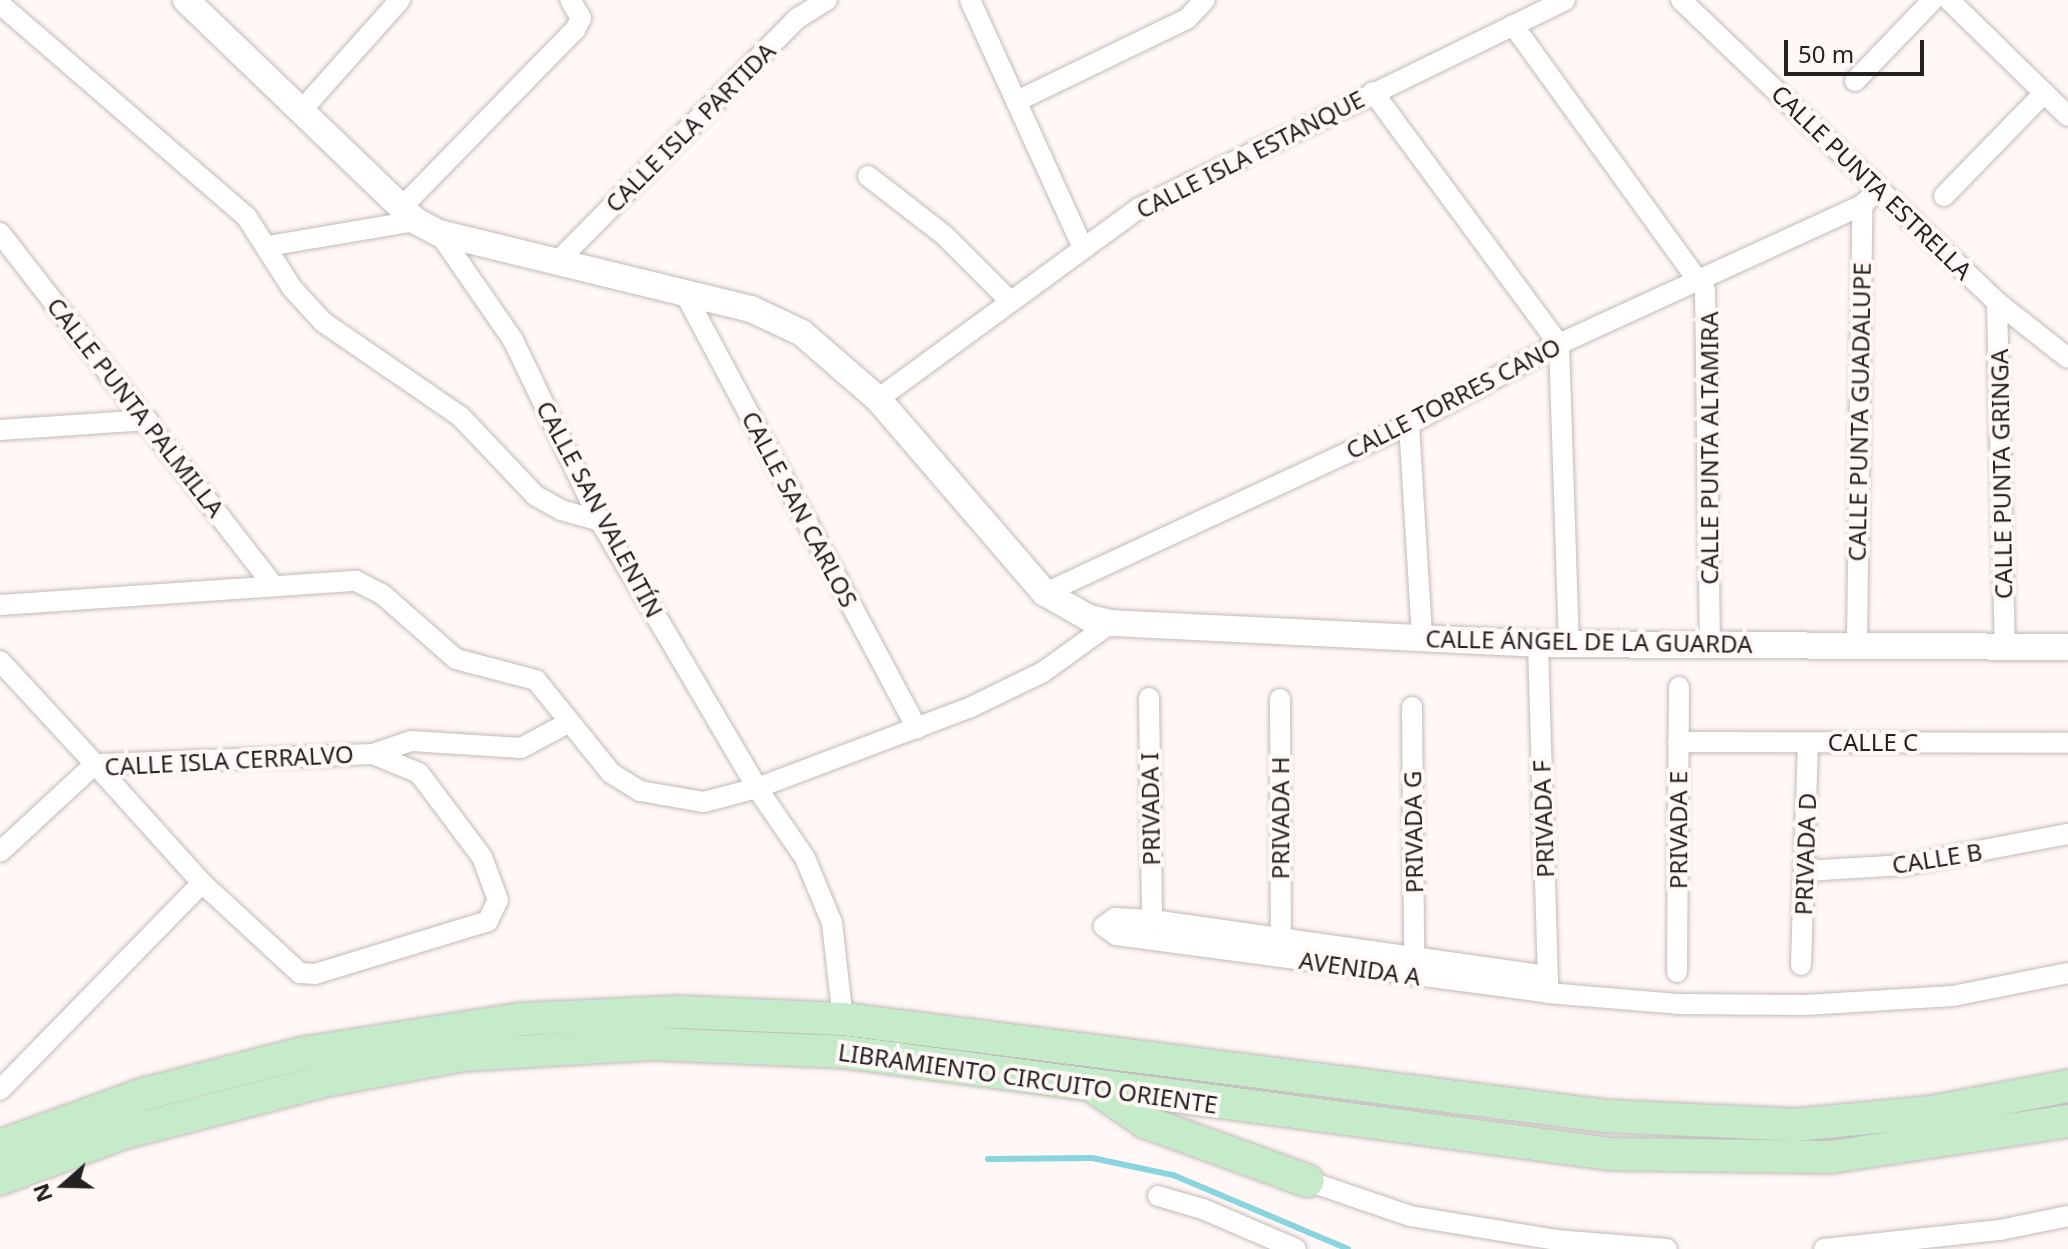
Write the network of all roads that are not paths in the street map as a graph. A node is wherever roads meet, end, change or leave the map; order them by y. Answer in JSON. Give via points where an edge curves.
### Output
{"nodes":[{"id":1,"x":400,"y":0,"type":"edge"},
{"id":2,"x":570,"y":0,"type":"edge"},
{"id":3,"x":827,"y":0,"type":"edge"},
{"id":4,"x":970,"y":0,"type":"edge"},
{"id":5,"x":1205,"y":0,"type":"edge"},
{"id":6,"x":1565,"y":0,"type":"edge"},
{"id":7,"x":1681,"y":0,"type":"edge"},
{"id":8,"x":1933,"y":0,"type":"edge"},
{"id":9,"x":1949,"y":0,"type":"edge"},
{"id":10,"x":194,"y":3,"type":"edge"},
{"id":11,"x":0,"y":4,"type":"edge"},
{"id":12,"x":1513,"y":25,"type":"junction"},
{"id":13,"x":1855,"y":81,"type":"dead end"},
{"id":14,"x":1373,"y":92,"type":"junction"},
{"id":15,"x":2044,"y":93,"type":"junction"},
{"id":16,"x":1017,"y":101,"type":"junction"},
{"id":17,"x":301,"y":111,"type":"junction"},
{"id":18,"x":2068,"y":116,"type":"edge"},
{"id":19,"x":868,"y":176,"type":"dead end"},
{"id":20,"x":1881,"y":190,"type":"junction"},
{"id":21,"x":1944,"y":196,"type":"dead end"},
{"id":22,"x":1862,"y":205,"type":"junction"},
{"id":23,"x":419,"y":221,"type":"junction"},
{"id":24,"x":0,"y":233,"type":"edge"},
{"id":25,"x":268,"y":246,"type":"junction"},
{"id":26,"x":1082,"y":246,"type":"junction"},
{"id":27,"x":21,"y":259,"type":"junction"},
{"id":28,"x":0,"y":260,"type":"edge"},
{"id":29,"x":558,"y":261,"type":"junction"},
{"id":30,"x":1698,"y":278,"type":"junction"},
{"id":31,"x":683,"y":290,"type":"junction"},
{"id":32,"x":1010,"y":301,"type":"junction"},
{"id":33,"x":1997,"y":302,"type":"junction"},
{"id":34,"x":1559,"y":344,"type":"junction"},
{"id":35,"x":2068,"y":358,"type":"edge"},
{"id":36,"x":878,"y":399,"type":"junction"},
{"id":37,"x":148,"y":420,"type":"junction"},
{"id":38,"x":1409,"y":424,"type":"junction"},
{"id":39,"x":0,"y":430,"type":"edge"},
{"id":40,"x":600,"y":521,"type":"junction"},
{"id":41,"x":271,"y":583,"type":"junction"},
{"id":42,"x":1045,"y":593,"type":"junction"},
{"id":43,"x":0,"y":605,"type":"edge"},
{"id":44,"x":1111,"y":623,"type":"junction"},
{"id":45,"x":1422,"y":639,"type":"junction"},
{"id":46,"x":1857,"y":643,"type":"junction"},
{"id":47,"x":1538,"y":644,"type":"junction"},
{"id":48,"x":1569,"y":644,"type":"junction"},
{"id":49,"x":1710,"y":645,"type":"junction"},
{"id":50,"x":2005,"y":646,"type":"junction"},
{"id":51,"x":2068,"y":647,"type":"edge"},
{"id":52,"x":0,"y":661,"type":"edge"},
{"id":53,"x":1679,"y":687,"type":"dead end"},
{"id":54,"x":1149,"y":698,"type":"dead end"},
{"id":55,"x":1280,"y":699,"type":"dead end"},
{"id":56,"x":1412,"y":707,"type":"dead end"},
{"id":57,"x":570,"y":722,"type":"junction"},
{"id":58,"x":917,"y":729,"type":"junction"},
{"id":59,"x":1678,"y":742,"type":"junction"},
{"id":60,"x":1808,"y":742,"type":"junction"},
{"id":61,"x":2068,"y":743,"type":"edge"},
{"id":62,"x":373,"y":754,"type":"junction"},
{"id":63,"x":95,"y":764,"type":"junction"},
{"id":64,"x":757,"y":788,"type":"junction"},
{"id":65,"x":2068,"y":834,"type":"edge"},
{"id":66,"x":0,"y":852,"type":"edge"},
{"id":67,"x":1805,"y":871,"type":"junction"},
{"id":68,"x":202,"y":883,"type":"junction"},
{"id":69,"x":1152,"y":920,"type":"junction"},
{"id":70,"x":1281,"y":937,"type":"junction"},
{"id":71,"x":1414,"y":956,"type":"junction"},
{"id":72,"x":1801,"y":965,"type":"dead end"},
{"id":73,"x":1677,"y":972,"type":"dead end"},
{"id":74,"x":2068,"y":973,"type":"edge"},
{"id":75,"x":1548,"y":985,"type":"junction"},
{"id":76,"x":843,"y":1019,"type":"junction"},
{"id":77,"x":2,"y":1081,"type":"edge"},
{"id":78,"x":2068,"y":1086,"type":"edge"},
{"id":79,"x":1095,"y":1087,"type":"junction"},
{"id":80,"x":2068,"y":1121,"type":"edge"},
{"id":81,"x":0,"y":1146,"type":"edge"},
{"id":82,"x":0,"y":1179,"type":"edge"},
{"id":83,"x":1308,"y":1181,"type":"joint"},
{"id":84,"x":1158,"y":1196,"type":"dead end"},
{"id":85,"x":2068,"y":1216,"type":"edge"},
{"id":86,"x":1296,"y":1249,"type":"edge"},
{"id":87,"x":1667,"y":1249,"type":"edge"},
{"id":88,"x":1824,"y":1249,"type":"edge"}],
"edges":[{"from":1,"to":17,"type":"street"},
{"from":2,"to":23,"type":"street","via":[[581,18],[575,30]]},
{"from":3,"to":29,"type":"street","name":"CALLE ISLA PARTIDA","via":[[798,18]]},
{"from":4,"to":16,"type":"street"},
{"from":5,"to":16,"type":"street","via":[[1187,19]]},
{"from":6,"to":12,"type":"street","name":"CALLE ISLA ESTANQUE"},
{"from":7,"to":20,"type":"street","name":"CALLE PUNTA ESTRELLA"},
{"from":8,"to":13,"type":"street"},
{"from":9,"to":15,"type":"street"},
{"from":10,"to":17,"type":"street"},
{"from":11,"to":25,"type":"street","via":[[246,216]]},
{"from":12,"to":14,"type":"street","name":"CALLE ISLA ESTANQUE"},
{"from":12,"to":30,"type":"street","name":"CALLE PUNTA ALTAMIRA"},
{"from":14,"to":26,"type":"street","name":"CALLE ISLA ESTANQUE","via":[[1171,190]]},
{"from":14,"to":34,"type":"street"},
{"from":15,"to":18,"type":"street"},
{"from":15,"to":21,"type":"street"},
{"from":16,"to":26,"type":"street"},
{"from":17,"to":23,"type":"street"},
{"from":19,"to":32,"type":"street","via":[[925,219]]},
{"from":20,"to":22,"type":"street"},
{"from":20,"to":33,"type":"street","name":"CALLE PUNTA ESTRELLA"},
{"from":22,"to":30,"type":"street","name":"CALLE TORRES CANO"},
{"from":22,"to":46,"type":"street","name":"CALLE PUNTA GUADALUPE"},
{"from":23,"to":25,"type":"street"},
{"from":23,"to":29,"type":"street","name":"CALLE ÁNGEL DE LA GUARDA"},
{"from":23,"to":40,"type":"street","name":"CALLE SAN VALENTÍN","via":[[513,340]]},
{"from":24,"to":27,"type":"street","name":"CALLE PUNTA PALMILLA"},
{"from":25,"to":40,"type":"street","via":[[292,288],[323,322],[460,416],[536,496]]},
{"from":26,"to":32,"type":"street","name":"CALLE ISLA ESTANQUE"},
{"from":27,"to":28,"type":"street"},
{"from":27,"to":37,"type":"street","name":"CALLE PUNTA PALMILLA"},
{"from":29,"to":31,"type":"street","name":"CALLE ÁNGEL DE LA GUARDA"},
{"from":30,"to":34,"type":"street","name":"CALLE TORRES CANO"},
{"from":30,"to":49,"type":"street","name":"CALLE PUNTA ALTAMIRA","via":[[1708,301]]},
{"from":31,"to":36,"type":"street","name":"CALLE ÁNGEL DE LA GUARDA","via":[[751,309],[802,333]]},
{"from":31,"to":58,"type":"street","name":"CALLE SAN CARLOS"},
{"from":32,"to":36,"type":"street","name":"CALLE ISLA ESTANQUE"},
{"from":33,"to":35,"type":"street","name":"CALLE PUNTA ESTRELLA"},
{"from":33,"to":50,"type":"street","name":"CALLE PUNTA GRINGA"},
{"from":34,"to":38,"type":"street","name":"CALLE TORRES CANO"},
{"from":34,"to":48,"type":"street"},
{"from":36,"to":42,"type":"street","name":"CALLE ÁNGEL DE LA GUARDA"},
{"from":37,"to":39,"type":"street"},
{"from":37,"to":41,"type":"street","name":"CALLE PUNTA PALMILLA"},
{"from":38,"to":42,"type":"street","name":"CALLE TORRES CANO"},
{"from":38,"to":45,"type":"street"},
{"from":40,"to":64,"type":"street","name":"CALLE SAN VALENTÍN"},
{"from":41,"to":43,"type":"street"},
{"from":41,"to":57,"type":"street","via":[[356,581],[382,594],[456,659],[536,680]]},
{"from":42,"to":44,"type":"street","name":"CALLE ÁNGEL DE LA GUARDA","via":[[1069,609]]},
{"from":44,"to":45,"type":"street","name":"CALLE ÁNGEL DE LA GUARDA"},
{"from":44,"to":58,"type":"street","via":[[1043,672]]},
{"from":45,"to":47,"type":"street","name":"CALLE ÁNGEL DE LA GUARDA"},
{"from":46,"to":49,"type":"street","name":"CALLE ÁNGEL DE LA GUARDA"},
{"from":46,"to":50,"type":"street","name":"CALLE ÁNGEL DE LA GUARDA"},
{"from":47,"to":48,"type":"street","name":"CALLE ÁNGEL DE LA GUARDA"},
{"from":47,"to":75,"type":"street","name":"PRIVADA F"},
{"from":48,"to":49,"type":"street","name":"CALLE ÁNGEL DE LA GUARDA"},
{"from":50,"to":51,"type":"street","name":"CALLE ÁNGEL DE LA GUARDA"},
{"from":52,"to":63,"type":"street"},
{"from":53,"to":59,"type":"street","name":"PRIVADA E"},
{"from":54,"to":69,"type":"street","name":"PRIVADA I"},
{"from":55,"to":70,"type":"street","name":"PRIVADA H"},
{"from":56,"to":71,"type":"street","name":"PRIVADA G"},
{"from":57,"to":62,"type":"street","via":[[521,748],[411,741]]},
{"from":57,"to":64,"type":"street","via":[[611,773],[640,791],[704,802]]},
{"from":58,"to":64,"type":"street"},
{"from":59,"to":60,"type":"street","name":"CALLE C"},
{"from":59,"to":73,"type":"street","name":"PRIVADA E"},
{"from":60,"to":61,"type":"street","name":"CALLE C"},
{"from":60,"to":67,"type":"street","name":"PRIVADA D"},
{"from":62,"to":63,"type":"street","name":"CALLE ISLA CERRALVO"},
{"from":62,"to":68,"type":"street","name":"CALLE ISLA CERRALVO","via":[[419,773],[482,857],[498,900],[488,921],[315,974],[300,973]]},
{"from":63,"to":66,"type":"street","name":"CALLE ISLA CERRALVO"},
{"from":63,"to":68,"type":"street"},
{"from":64,"to":76,"type":"street","name":"CALLE SAN VALENTÍN","via":[[784,823],[821,894],[840,960]]},
{"from":65,"to":67,"type":"street","name":"CALLE B","via":[[1905,865]]},
{"from":67,"to":72,"type":"street","name":"PRIVADA D"},
{"from":68,"to":77,"type":"street"},
{"from":69,"to":70,"type":"street","name":"AVENIDA A"},
{"from":69,"to":75,"type":"street","name":"AVENIDA A","via":[[1115,918],[1104,926],[1116,935]]},
{"from":70,"to":71,"type":"street","name":"AVENIDA A"},
{"from":71,"to":75,"type":"street","name":"AVENIDA A"},
{"from":74,"to":75,"type":"street","name":"AVENIDA A","via":[[1953,996],[1805,1005],[1678,1004]]},
{"from":76,"to":78,"type":"main road","name":"LIBRAMIENTO CIRCUITO ORIENTE","via":[[1606,1116],[1794,1125],[1932,1112]]},
{"from":76,"to":81,"type":"main road","name":"LIBRAMIENTO CIRCUITO ORIENTE","via":[[678,1012],[462,1026],[304,1053],[144,1094]]},
{"from":79,"to":80,"type":"main road","name":"LIBRAMIENTO CIRCUITO ORIENTE","via":[[1503,1143],[1752,1160],[1887,1151]]},
{"from":79,"to":82,"type":"main road","name":"LIBRAMIENTO CIRCUITO ORIENTE","via":[[845,1052],[656,1044],[463,1055],[213,1106]]},
{"from":79,"to":83,"type":"main road","via":[[1145,1122]]},
{"from":83,"to":87,"type":"street","via":[[1410,1216],[1556,1240]]},
{"from":84,"to":86,"type":"street"},
{"from":85,"to":88,"type":"street","via":[[1971,1234]]}]}
